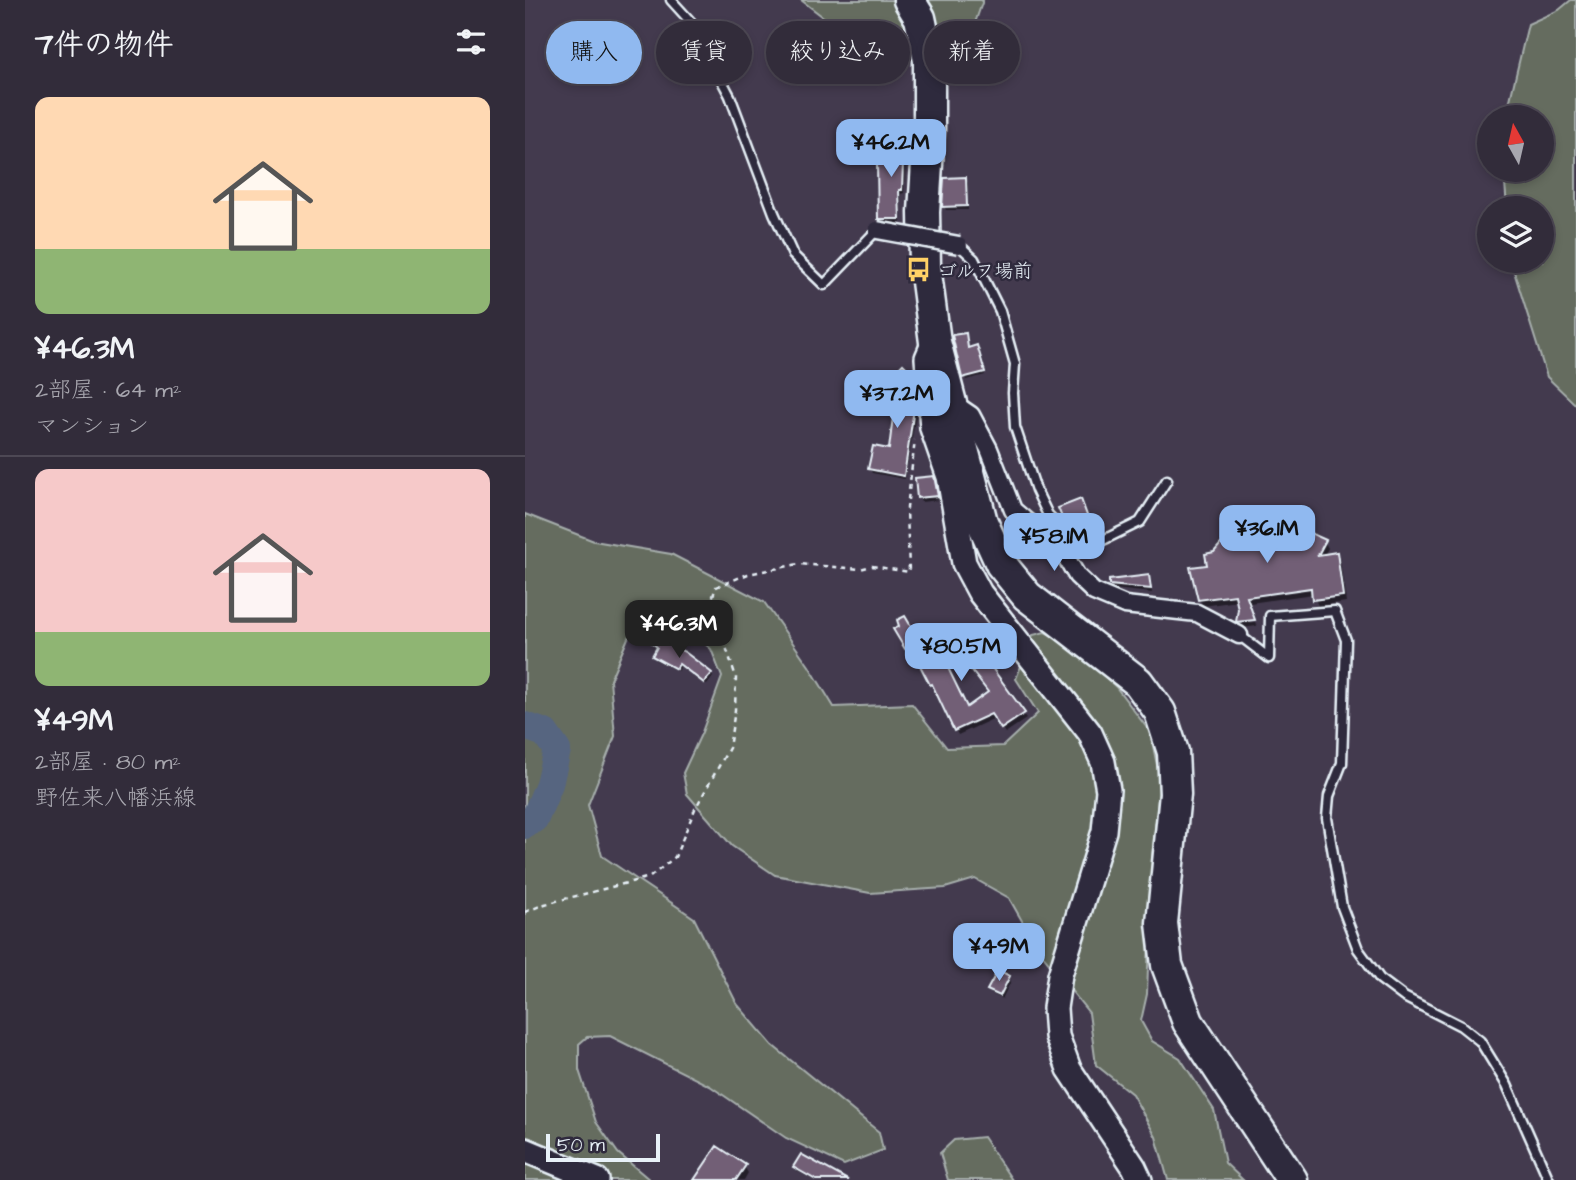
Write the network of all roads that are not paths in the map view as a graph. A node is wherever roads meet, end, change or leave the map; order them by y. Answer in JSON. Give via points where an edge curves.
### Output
{"nodes":[{"id":1,"x":671,"y":0,"type":"edge"},
{"id":2,"x":909,"y":0,"type":"edge"},
{"id":3,"x":877,"y":230,"type":"joint"},
{"id":4,"x":959,"y":246,"type":"joint"},
{"id":5,"x":935,"y":342,"type":"junction"},
{"id":6,"x":950,"y":401,"type":"junction"},
{"id":7,"x":1167,"y":480,"type":"dead end"},
{"id":8,"x":1239,"y":635,"type":"joint"},
{"id":9,"x":525,"y":1150,"type":"edge"},
{"id":10,"x":597,"y":1180,"type":"edge"},
{"id":11,"x":1140,"y":1180,"type":"edge"},
{"id":12,"x":1292,"y":1180,"type":"edge"},
{"id":13,"x":1549,"y":1180,"type":"edge"}],
"edges":[{"from":1,"to":3,"type":"lane","via":[[691,22],[730,96],[793,255],[824,285]]},
{"from":2,"to":5,"type":"highway","via":[[920,18],[929,60],[924,253]]},
{"from":3,"to":4,"type":"street","bridge":true},
{"from":4,"to":7,"type":"lane","via":[[974,259],[1000,311],[1015,364],[1015,428],[1048,515],[1069,535],[1091,546],[1140,522]]},
{"from":5,"to":6,"type":"highway"},
{"from":5,"to":11,"type":"main road","via":[[927,358],[932,428],[949,477],[964,563],[981,593],[1090,733],[1103,762],[1108,790],[1104,831],[1060,975],[1057,1036],[1069,1069]]},
{"from":6,"to":8,"type":"street","via":[[971,415],[1013,510],[1063,552],[1094,593],[1125,605],[1197,613]]},
{"from":6,"to":12,"type":"highway","via":[[982,522],[1001,564],[1027,596],[1138,682],[1160,712],[1173,752],[1175,794],[1162,923],[1167,965],[1188,1022]]},
{"from":8,"to":13,"type":"lane","via":[[1269,657],[1270,616],[1335,611],[1346,640],[1342,763],[1329,796],[1327,818],[1342,907],[1358,949],[1380,979],[1480,1041],[1507,1085]]},
{"from":9,"to":10,"type":"main road"}]}
